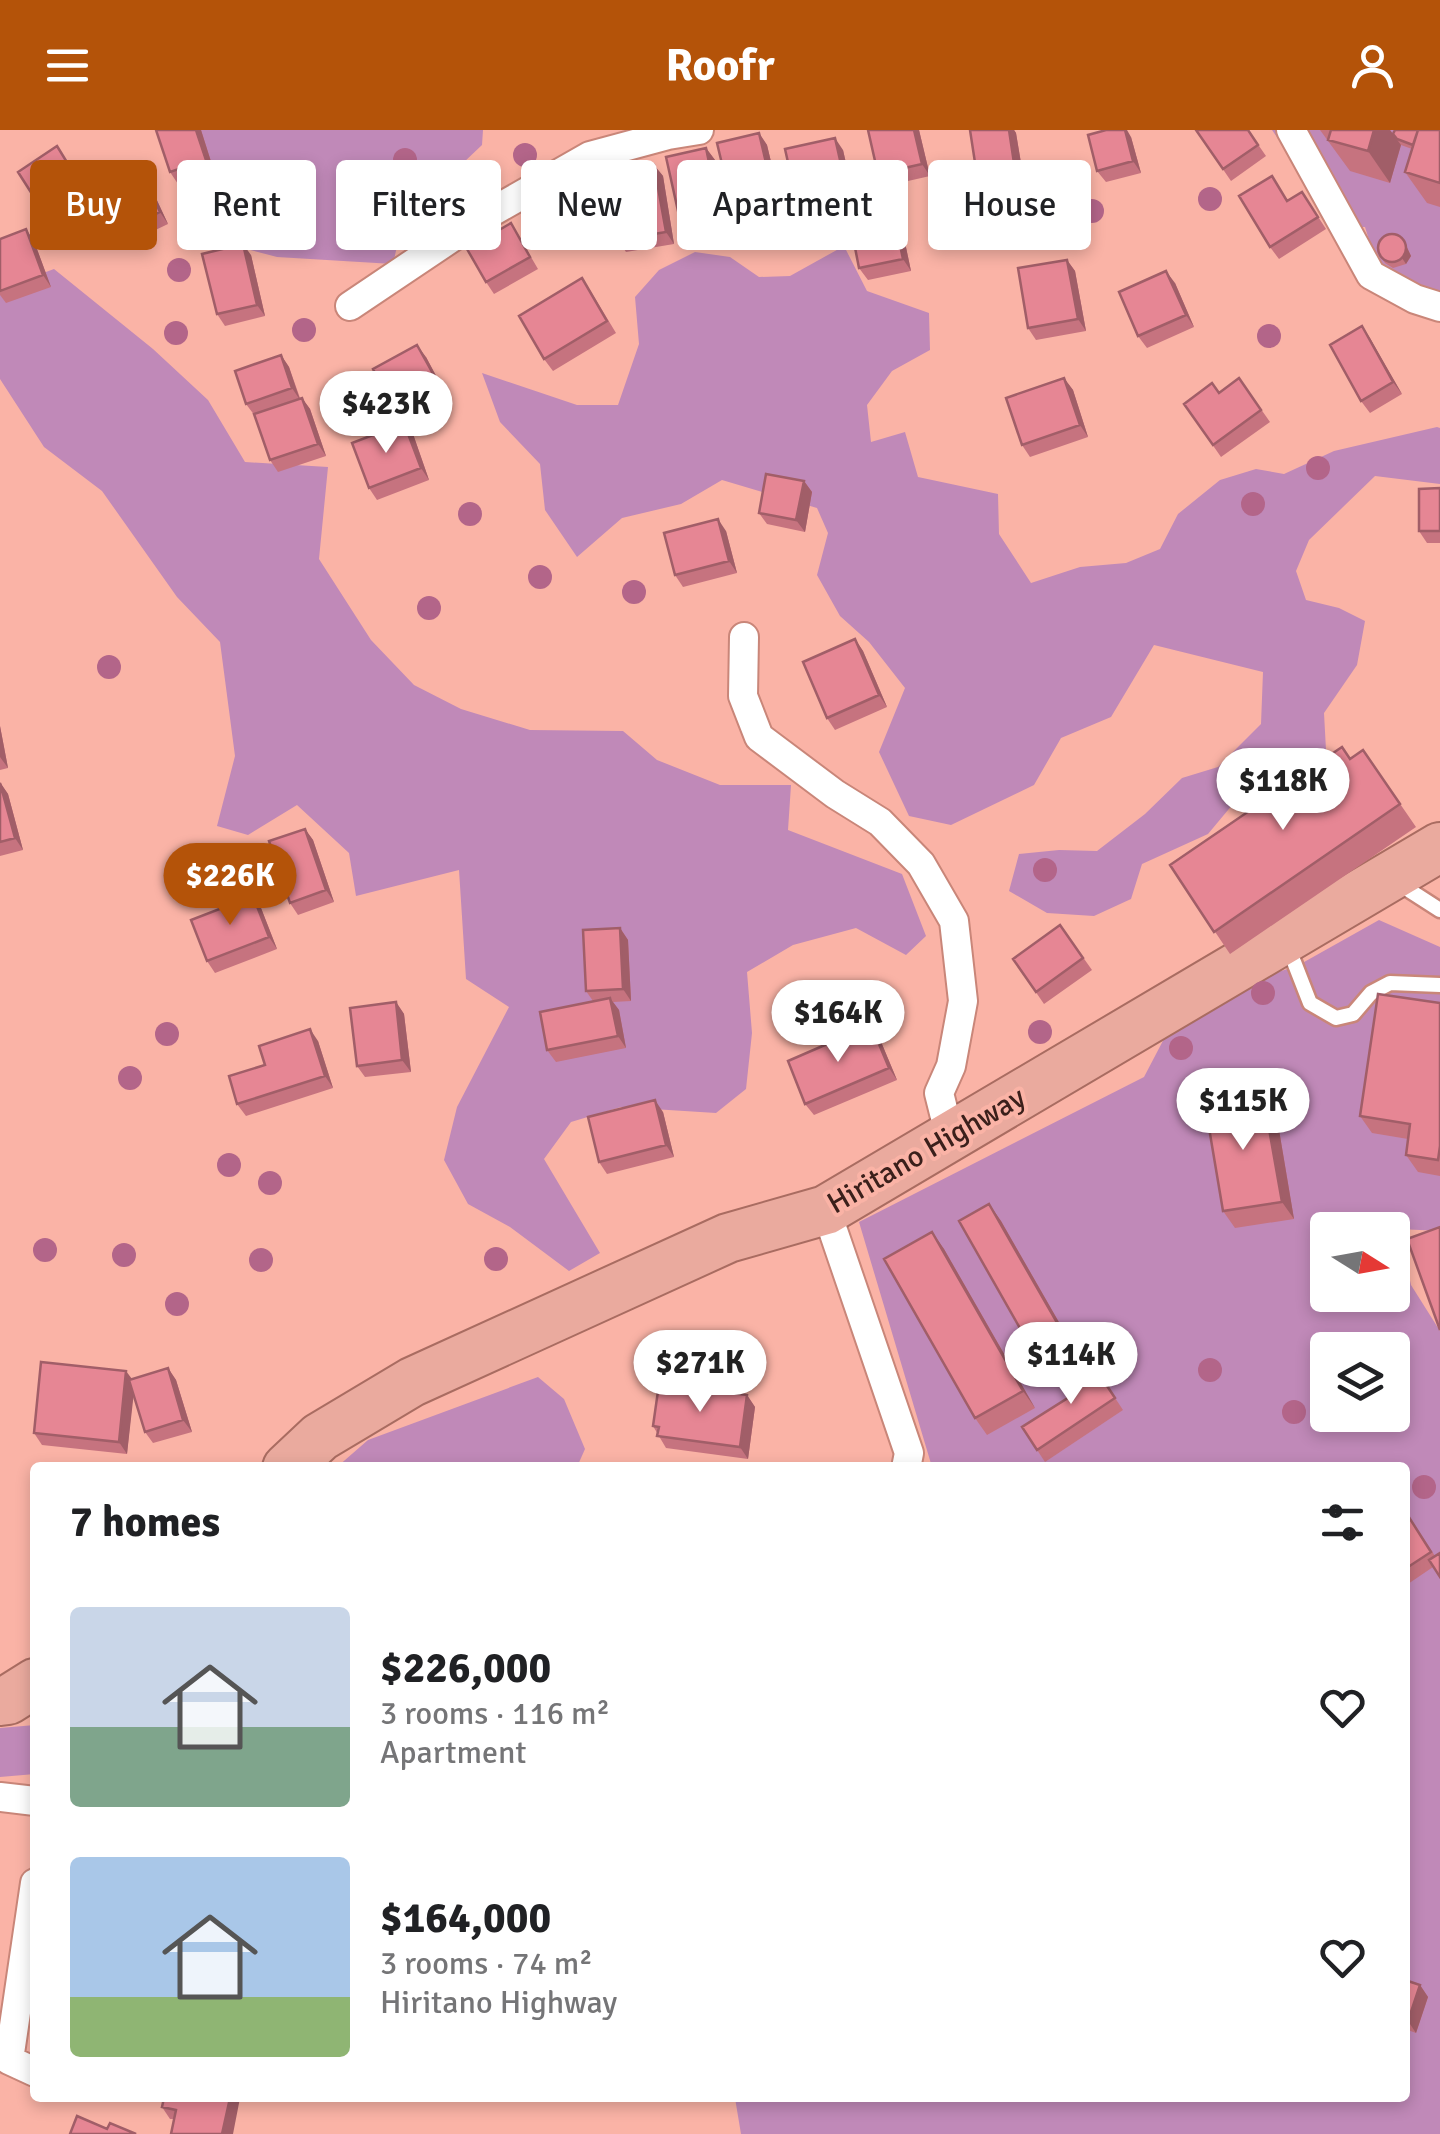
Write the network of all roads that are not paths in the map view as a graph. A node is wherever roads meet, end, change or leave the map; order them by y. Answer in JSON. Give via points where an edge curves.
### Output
{"nodes":[{"id":1,"x":700,"y":130,"type":"edge"},
{"id":2,"x":1291,"y":130,"type":"edge"},
{"id":3,"x":350,"y":306,"type":"dead end"},
{"id":4,"x":1440,"y":307,"type":"edge"},
{"id":5,"x":744,"y":638,"type":"dead end"},
{"id":6,"x":1440,"y":847,"type":"edge"},
{"id":7,"x":1389,"y":877,"type":"junction"},
{"id":8,"x":1440,"y":910,"type":"edge"},
{"id":9,"x":1285,"y":939,"type":"junction"},
{"id":10,"x":1440,"y":986,"type":"edge"},
{"id":11,"x":950,"y":1137,"type":"junction"},
{"id":12,"x":826,"y":1210,"type":"junction"},
{"id":13,"x":293,"y":1462,"type":"edge"},
{"id":14,"x":907,"y":1462,"type":"edge"},
{"id":15,"x":30,"y":1686,"type":"edge"},
{"id":16,"x":0,"y":1701,"type":"edge"},
{"id":17,"x":0,"y":1797,"type":"edge"},
{"id":18,"x":30,"y":1801,"type":"edge"},
{"id":19,"x":30,"y":1916,"type":"edge"},
{"id":20,"x":30,"y":2070,"type":"edge"}],
"edges":[{"from":1,"to":3,"type":"street","via":[[590,156]]},
{"from":2,"to":4,"type":"street","via":[[1371,275]]},
{"from":5,"to":11,"type":"street","via":[[742,696],[759,737],[880,822],[921,864],[954,922],[963,1001],[939,1093]]},
{"from":6,"to":7,"type":"highway","name":"Hiritano Highway"},
{"from":7,"to":8,"type":"lane"},
{"from":7,"to":9,"type":"highway","name":"Hiritano Highway"},
{"from":9,"to":10,"type":"lane","via":[[1310,1003],[1336,1018],[1352,1014],[1390,983]]},
{"from":9,"to":11,"type":"highway","name":"Hiritano Highway"},
{"from":11,"to":12,"type":"highway","name":"Hiritano Highway"},
{"from":12,"to":13,"type":"highway","name":"Hiritano Highway","via":[[728,1238],[412,1382],[320,1437]]},
{"from":12,"to":14,"type":"street"},
{"from":15,"to":16,"type":"highway"},
{"from":17,"to":18,"type":"street"},
{"from":19,"to":20,"type":"street","via":[[9,2060]]}]}
